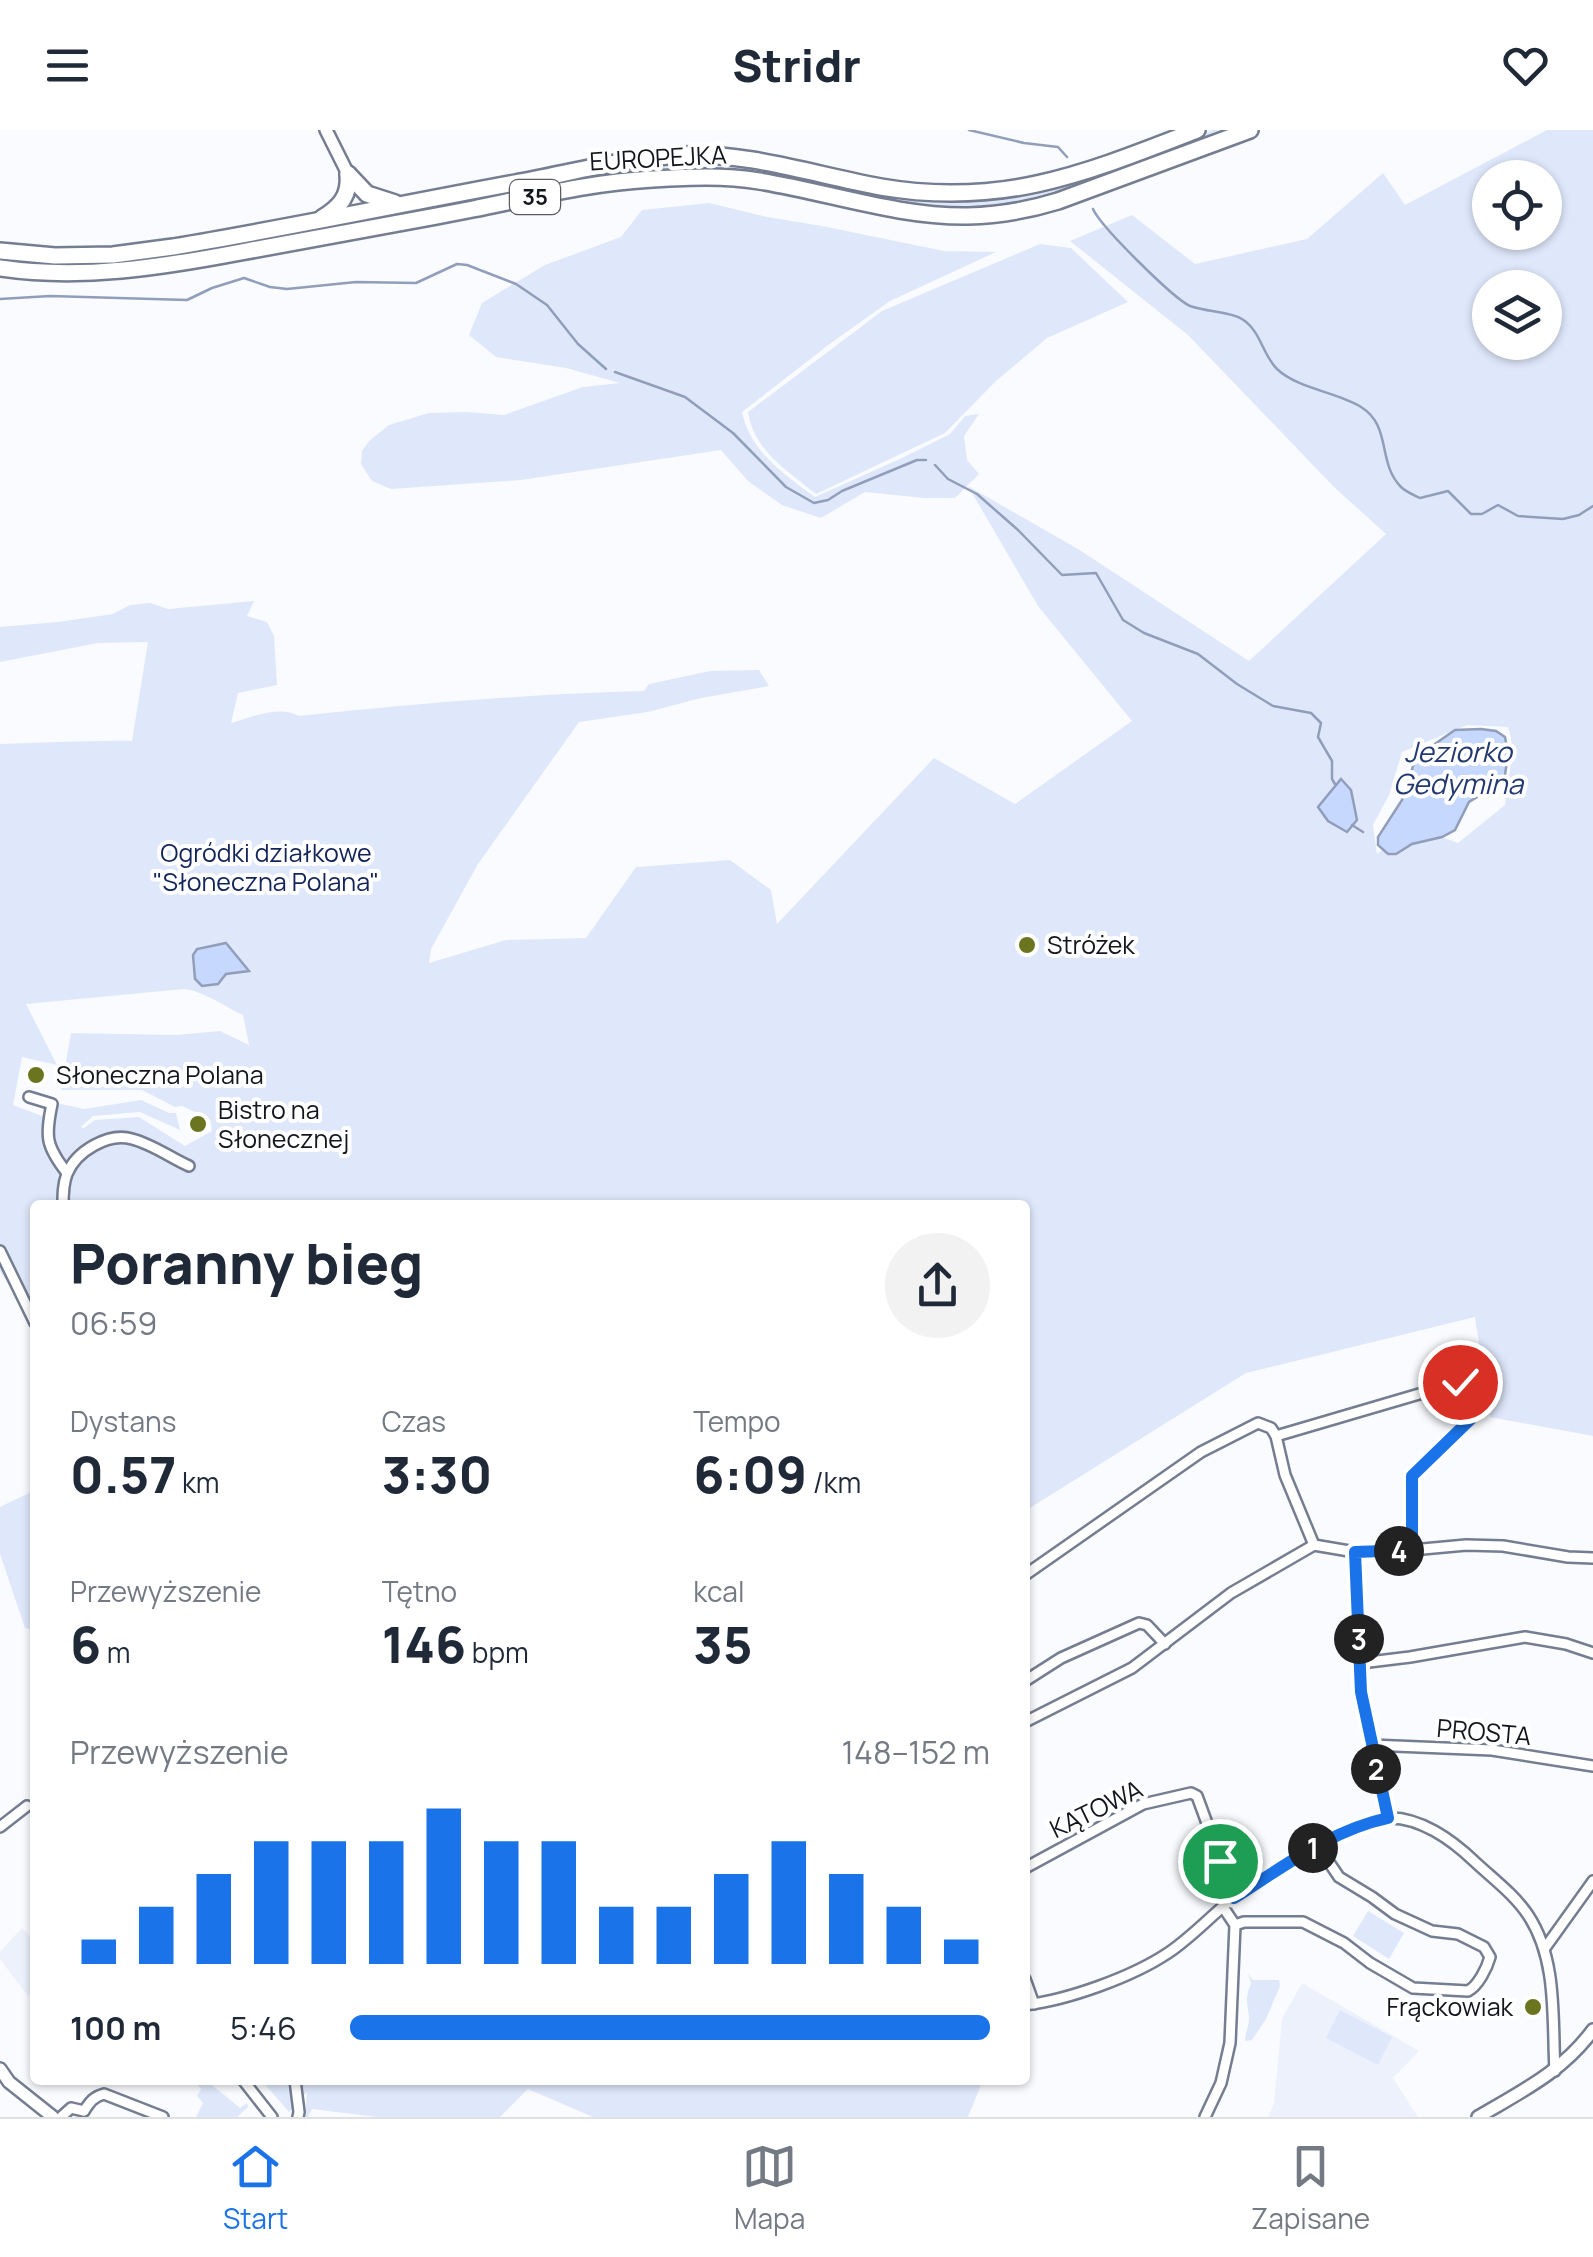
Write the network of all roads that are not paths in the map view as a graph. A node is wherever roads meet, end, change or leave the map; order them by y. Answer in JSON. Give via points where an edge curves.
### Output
{"nodes":[{"id":1,"x":326,"y":130,"type":"edge"},
{"id":2,"x":1197,"y":130,"type":"edge"},
{"id":3,"x":1250,"y":130,"type":"edge"},
{"id":4,"x":348,"y":174,"type":"junction"},
{"id":5,"x":404,"y":205,"type":"junction"},
{"id":6,"x":317,"y":221,"type":"junction"},
{"id":7,"x":0,"y":251,"type":"edge"},
{"id":8,"x":0,"y":268,"type":"edge"},
{"id":9,"x":29,"y":1097,"type":"dead end"},
{"id":10,"x":190,"y":1166,"type":"dead end"},
{"id":11,"x":67,"y":1172,"type":"junction"},
{"id":12,"x":63,"y":1200,"type":"edge"},
{"id":13,"x":0,"y":1252,"type":"edge"},
{"id":14,"x":30,"y":1311,"type":"edge"},
{"id":15,"x":1276,"y":1436,"type":"junction"},
{"id":16,"x":1314,"y":1545,"type":"junction"},
{"id":17,"x":1412,"y":1550,"type":"junction"},
{"id":18,"x":1355,"y":1552,"type":"junction"},
{"id":19,"x":1593,"y":1558,"type":"edge"},
{"id":20,"x":1030,"y":1571,"type":"edge"},
{"id":21,"x":1165,"y":1644,"type":"junction"},
{"id":22,"x":1593,"y":1652,"type":"edge"},
{"id":23,"x":1361,"y":1663,"type":"junction"},
{"id":24,"x":1030,"y":1677,"type":"edge"},
{"id":25,"x":1030,"y":1719,"type":"edge"},
{"id":26,"x":1371,"y":1745,"type":"junction"},
{"id":27,"x":1593,"y":1766,"type":"edge"},
{"id":28,"x":27,"y":1806,"type":"dead end"},
{"id":29,"x":1388,"y":1818,"type":"junction"},
{"id":30,"x":0,"y":1827,"type":"edge"},
{"id":31,"x":1318,"y":1846,"type":"junction"},
{"id":32,"x":1030,"y":1865,"type":"edge"},
{"id":33,"x":1593,"y":1881,"type":"edge"},
{"id":34,"x":1234,"y":1898,"type":"junction"},
{"id":35,"x":1223,"y":1907,"type":"junction"},
{"id":36,"x":1234,"y":1925,"type":"junction"},
{"id":37,"x":1545,"y":1948,"type":"junction"},
{"id":38,"x":1030,"y":2004,"type":"edge"},
{"id":39,"x":1593,"y":2030,"type":"edge"},
{"id":40,"x":0,"y":2068,"type":"edge"},
{"id":41,"x":1554,"y":2071,"type":"junction"},
{"id":42,"x":247,"y":2085,"type":"edge"},
{"id":43,"x":295,"y":2085,"type":"edge"},
{"id":44,"x":86,"y":2114,"type":"edge"},
{"id":45,"x":53,"y":2116,"type":"edge"},
{"id":46,"x":163,"y":2117,"type":"edge"},
{"id":47,"x":272,"y":2117,"type":"edge"},
{"id":48,"x":298,"y":2117,"type":"edge"},
{"id":49,"x":1205,"y":2117,"type":"edge"},
{"id":50,"x":1478,"y":2117,"type":"edge"}],
"edges":[{"from":1,"to":4,"type":"street"},
{"from":2,"to":5,"type":"main road","name":"EUROPEJKA","number":"35","via":[[1070,176],[974,194],[902,190],[740,158],[678,155]]},
{"from":3,"to":8,"type":"main road","name":"EUROPEJKA","number":"35","via":[[1058,202],[992,215],[915,212],[742,179],[648,179],[129,270]]},
{"from":4,"to":5,"type":"main road","via":[[367,194]]},
{"from":4,"to":6,"type":"main road","via":[[345,198]]},
{"from":5,"to":6,"type":"main road","name":"EUROPEJKA","number":"35"},
{"from":6,"to":7,"type":"main road","name":"EUROPEJKA","number":"35","via":[[113,255]]},
{"from":9,"to":11,"type":"street","via":[[52,1104],[50,1151]]},
{"from":10,"to":11,"type":"street","via":[[127,1137],[93,1147]]},
{"from":11,"to":12,"type":"street"},
{"from":13,"to":14,"type":"street"},
{"from":15,"to":16,"type":"street"},
{"from":15,"to":17,"type":"street","via":[[1477,1380],[1479,1411],[1412,1476]]},
{"from":15,"to":20,"type":"street","via":[[1258,1423],[1200,1452]]},
{"from":16,"to":18,"type":"street"},
{"from":16,"to":21,"type":"street","via":[[1231,1593]]},
{"from":17,"to":18,"type":"street"},
{"from":17,"to":19,"type":"street","via":[[1503,1546]]},
{"from":18,"to":23,"type":"street"},
{"from":21,"to":24,"type":"street","via":[[1139,1624]]},
{"from":21,"to":25,"type":"street"},
{"from":22,"to":23,"type":"street","via":[[1525,1636]]},
{"from":23,"to":26,"type":"street"},
{"from":26,"to":27,"type":"street","name":"PROSTA","via":[[1492,1750]]},
{"from":26,"to":29,"type":"street"},
{"from":28,"to":30,"type":"street"},
{"from":29,"to":31,"type":"street"},
{"from":29,"to":37,"type":"street","via":[[1430,1828],[1463,1850],[1527,1914]]},
{"from":31,"to":34,"type":"street"},
{"from":31,"to":36,"type":"street","via":[[1339,1877],[1395,1914],[1484,1947],[1490,1957],[1474,1988],[1412,1988],[1303,1922]]},
{"from":32,"to":34,"type":"street","name":"KĄTOWA","via":[[1143,1804],[1191,1793],[1198,1796]]},
{"from":33,"to":37,"type":"street"},
{"from":34,"to":35,"type":"street"},
{"from":35,"to":36,"type":"street"},
{"from":35,"to":38,"type":"street","via":[[1149,1964]]},
{"from":36,"to":49,"type":"street","via":[[1227,2064]]},
{"from":37,"to":41,"type":"street"},
{"from":39,"to":41,"type":"street"},
{"from":40,"to":45,"type":"street"},
{"from":41,"to":50,"type":"street"},
{"from":42,"to":47,"type":"street"},
{"from":43,"to":48,"type":"street"},
{"from":44,"to":45,"type":"street","via":[[71,2108]]},
{"from":44,"to":46,"type":"street","via":[[104,2094]]}]}
